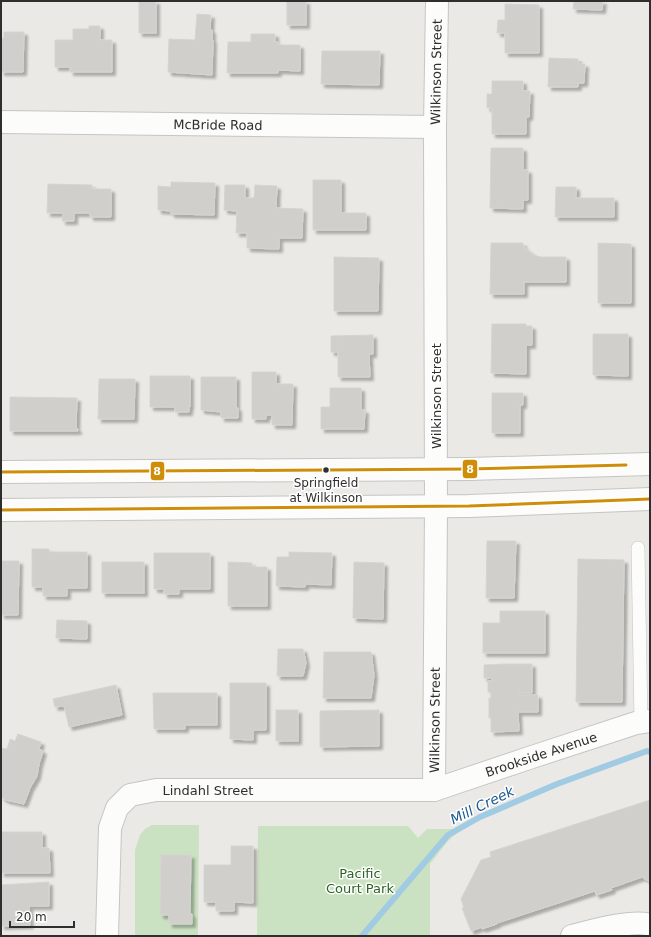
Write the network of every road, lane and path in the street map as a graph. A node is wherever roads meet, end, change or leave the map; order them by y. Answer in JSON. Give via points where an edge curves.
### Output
{"nodes":[{"id":1,"x":438,"y":1,"type":"edge"},
{"id":2,"x":1,"y":122,"type":"edge"},
{"id":3,"x":435,"y":127,"type":"junction"},
{"id":4,"x":650,"y":464,"type":"edge"},
{"id":5,"x":436,"y":469,"type":"junction"},
{"id":6,"x":1,"y":472,"type":"edge"},
{"id":7,"x":650,"y":499,"type":"edge"},
{"id":8,"x":436,"y":506,"type":"junction"},
{"id":9,"x":1,"y":510,"type":"edge"},
{"id":10,"x":638,"y":548,"type":"dead end"},
{"id":11,"x":646,"y":722,"type":"edge"},
{"id":12,"x":434,"y":790,"type":"junction"},
{"id":13,"x":650,"y":925,"type":"edge"},
{"id":14,"x":108,"y":936,"type":"edge"},
{"id":15,"x":572,"y":936,"type":"edge"}],
"edges":[{"from":1,"to":3,"type":"street","name":"Wilkinson Street"},
{"from":2,"to":3,"type":"street","name":"McBride Road"},
{"from":3,"to":5,"type":"street","name":"Wilkinson Street"},
{"from":4,"to":5,"type":"street"},
{"from":5,"to":6,"type":"street"},
{"from":5,"to":8,"type":"street","name":"Wilkinson Street"},
{"from":7,"to":8,"type":"street"},
{"from":8,"to":9,"type":"street"},
{"from":8,"to":12,"type":"street","name":"Wilkinson Street"},
{"from":10,"to":11,"type":"lane"},
{"from":11,"to":12,"type":"street","name":"Brookside Avenue","via":[[636,723]]},
{"from":12,"to":14,"type":"street","name":"Lindahl Street","via":[[156,790],[130,796],[117,808],[110,828]]},
{"from":13,"to":15,"type":"street","via":[[643,922]]}]}
